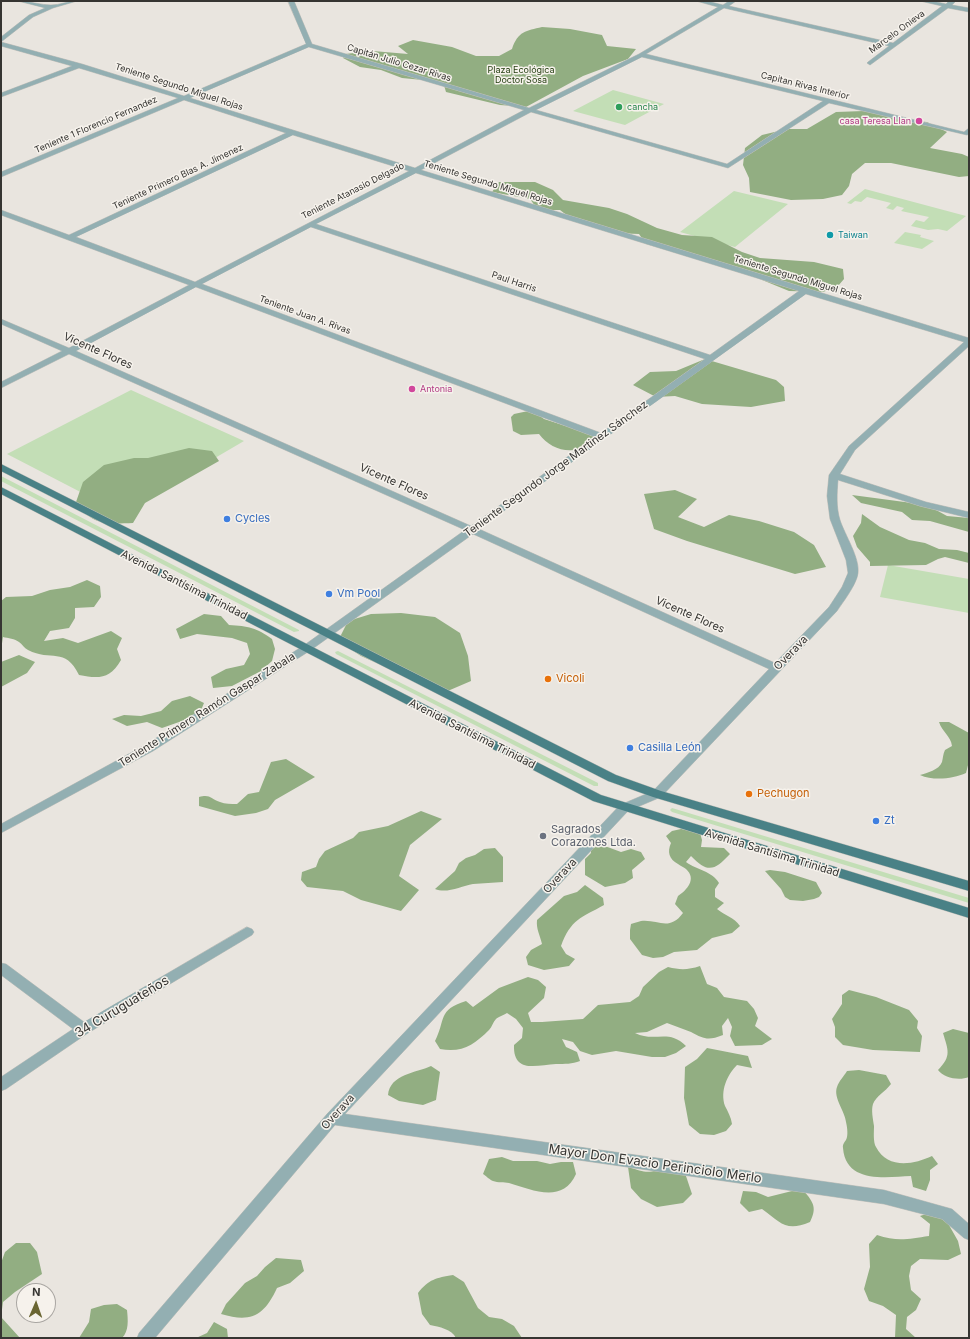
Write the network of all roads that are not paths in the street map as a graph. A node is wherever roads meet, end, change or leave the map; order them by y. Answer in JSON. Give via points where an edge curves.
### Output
{"nodes":[{"id":1,"x":21,"y":1,"type":"edge"},
{"id":2,"x":74,"y":1,"type":"edge"},
{"id":3,"x":291,"y":1,"type":"edge"},
{"id":4,"x":699,"y":1,"type":"edge"},
{"id":5,"x":733,"y":1,"type":"edge"},
{"id":6,"x":923,"y":1,"type":"edge"},
{"id":7,"x":953,"y":1,"type":"edge"},
{"id":8,"x":947,"y":6,"type":"junction"},
{"id":9,"x":52,"y":7,"type":"junction"},
{"id":10,"x":723,"y":7,"type":"junction"},
{"id":11,"x":969,"y":10,"type":"edge"},
{"id":12,"x":1,"y":40,"type":"edge"},
{"id":13,"x":1,"y":44,"type":"edge"},
{"id":14,"x":309,"y":45,"type":"junction"},
{"id":15,"x":894,"y":45,"type":"junction"},
{"id":16,"x":641,"y":55,"type":"junction"},
{"id":17,"x":870,"y":63,"type":"dead end"},
{"id":18,"x":80,"y":65,"type":"junction"},
{"id":19,"x":1,"y":95,"type":"edge"},
{"id":20,"x":184,"y":97,"type":"junction"},
{"id":21,"x":828,"y":101,"type":"junction"},
{"id":22,"x":530,"y":110,"type":"junction"},
{"id":23,"x":967,"y":132,"type":"edge"},
{"id":24,"x":292,"y":133,"type":"junction"},
{"id":25,"x":417,"y":170,"type":"junction"},
{"id":26,"x":1,"y":175,"type":"edge"},
{"id":27,"x":1,"y":212,"type":"edge"},
{"id":28,"x":310,"y":224,"type":"junction"},
{"id":29,"x":71,"y":237,"type":"junction"},
{"id":30,"x":196,"y":285,"type":"junction"},
{"id":31,"x":806,"y":290,"type":"junction"},
{"id":32,"x":1,"y":321,"type":"edge"},
{"id":33,"x":969,"y":342,"type":"edge"},
{"id":34,"x":70,"y":351,"type":"junction"},
{"id":35,"x":711,"y":358,"type":"junction"},
{"id":36,"x":1,"y":384,"type":"edge"},
{"id":37,"x":602,"y":436,"type":"junction"},
{"id":38,"x":1,"y":467,"type":"edge"},
{"id":39,"x":834,"y":475,"type":"junction"},
{"id":40,"x":1,"y":490,"type":"edge"},
{"id":41,"x":969,"y":515,"type":"edge"},
{"id":42,"x":472,"y":530,"type":"junction"},
{"id":43,"x":327,"y":634,"type":"junction"},
{"id":44,"x":307,"y":648,"type":"junction"},
{"id":45,"x":776,"y":668,"type":"junction"},
{"id":46,"x":658,"y":794,"type":"junction"},
{"id":47,"x":624,"y":808,"type":"junction"},
{"id":48,"x":1,"y":829,"type":"edge"},
{"id":49,"x":969,"y":886,"type":"edge"},
{"id":50,"x":969,"y":913,"type":"edge"},
{"id":51,"x":247,"y":932,"type":"dead end"},
{"id":52,"x":1,"y":968,"type":"edge"},
{"id":53,"x":83,"y":1029,"type":"junction"},
{"id":54,"x":1,"y":1085,"type":"edge"},
{"id":55,"x":332,"y":1118,"type":"junction"},
{"id":56,"x":969,"y":1233,"type":"edge"},
{"id":57,"x":145,"y":1338,"type":"edge"}],
"edges":[{"from":1,"to":9,"type":"street"},
{"from":2,"to":9,"type":"street"},
{"from":3,"to":14,"type":"street"},
{"from":4,"to":10,"type":"street"},
{"from":5,"to":10,"type":"street","name":"Teniente Atanasio Delgado"},
{"from":6,"to":8,"type":"street"},
{"from":7,"to":8,"type":"street","name":"Marcelo Onieva"},
{"from":8,"to":11,"type":"street"},
{"from":8,"to":15,"type":"street","name":"Marcelo Onieva"},
{"from":9,"to":12,"type":"street","via":[[31,16]]},
{"from":10,"to":15,"type":"street"},
{"from":10,"to":16,"type":"street","name":"Teniente Atanasio Delgado"},
{"from":13,"to":18,"type":"street","name":"Teniente Segundo Miguel Rojas"},
{"from":14,"to":20,"type":"street","name":"Teniente 1 Florencio Fernandez"},
{"from":14,"to":22,"type":"street","name":"Capitán Julio Cezar Rivas"},
{"from":15,"to":17,"type":"street","name":"Marcelo Onieva"},
{"from":16,"to":21,"type":"street","name":"Capitan Rivas Interior"},
{"from":16,"to":22,"type":"street","name":"Teniente Atanasio Delgado"},
{"from":18,"to":19,"type":"street"},
{"from":18,"to":20,"type":"street","name":"Teniente Segundo Miguel Rojas"},
{"from":20,"to":24,"type":"street","name":"Teniente Segundo Miguel Rojas"},
{"from":20,"to":26,"type":"street","name":"Teniente 1 Florencio Fernandez"},
{"from":21,"to":22,"type":"street","name":"Capitán Julio Cezar Rivas","via":[[728,166]]},
{"from":21,"to":23,"type":"street","name":"Capitan Rivas Interior"},
{"from":22,"to":25,"type":"street","name":"Teniente Atanasio Delgado"},
{"from":24,"to":25,"type":"street","name":"Teniente Segundo Miguel Rojas"},
{"from":24,"to":29,"type":"street","name":"Teniente Primero Blas A. Jimenez"},
{"from":25,"to":28,"type":"street","name":"Teniente Atanasio Delgado"},
{"from":25,"to":31,"type":"street","name":"Teniente Segundo Miguel Rojas"},
{"from":27,"to":29,"type":"street","name":"Teniente Juan A. Rivas"},
{"from":28,"to":30,"type":"street","name":"Teniente Atanasio Delgado"},
{"from":28,"to":35,"type":"street","name":"Paul Harris"},
{"from":29,"to":30,"type":"street","name":"Teniente Juan A. Rivas"},
{"from":30,"to":34,"type":"street","name":"Teniente Atanasio Delgado"},
{"from":30,"to":37,"type":"street","name":"Teniente Juan A. Rivas"},
{"from":31,"to":33,"type":"street","name":"Teniente Segundo Miguel Rojas"},
{"from":31,"to":35,"type":"street","name":"Teniente Segundo Jorge Martinez Sánchez"},
{"from":32,"to":34,"type":"street","name":"Vicente Flores"},
{"from":33,"to":39,"type":"street","name":"Overava","via":[[852,448]]},
{"from":34,"to":36,"type":"street","name":"Teniente Atanasio Delgado"},
{"from":34,"to":42,"type":"street","name":"Vicente Flores"},
{"from":35,"to":37,"type":"street","name":"Teniente Segundo Jorge Martinez Sánchez"},
{"from":37,"to":42,"type":"street","name":"Teniente Segundo Jorge Martinez Sánchez"},
{"from":38,"to":43,"type":"main road","name":"Avenida Santísima Trinidad"},
{"from":39,"to":41,"type":"street","via":[[923,504]]},
{"from":39,"to":45,"type":"street","name":"Overava","via":[[832,496],[835,519],[851,560],[852,573],[847,587],[833,609]]},
{"from":40,"to":44,"type":"main road","name":"Avenida Santísima Trinidad"},
{"from":42,"to":43,"type":"street","name":"Teniente Segundo Jorge Martinez Sánchez"},
{"from":42,"to":45,"type":"street","name":"Vicente Flores"},
{"from":43,"to":44,"type":"street","name":"Teniente Segundo Jorge Martinez Sánchez"},
{"from":43,"to":46,"type":"main road","name":"Avenida Santísima Trinidad","via":[[612,778]]},
{"from":44,"to":47,"type":"main road","name":"Avenida Santísima Trinidad","via":[[597,798]]},
{"from":44,"to":48,"type":"street","name":"Teniente Primero Ramón Gaspar Zabala","via":[[150,748]]},
{"from":45,"to":46,"type":"street","name":"Overava"},
{"from":46,"to":47,"type":"street","name":"Overava"},
{"from":46,"to":49,"type":"main road","name":"Avenida Santísima Trinidad"},
{"from":47,"to":50,"type":"main road","name":"Avenida Santísima Trinidad"},
{"from":47,"to":55,"type":"street","name":"Overava"},
{"from":51,"to":53,"type":"street","name":"34 Curuguateños"},
{"from":52,"to":53,"type":"street"},
{"from":53,"to":54,"type":"street","name":"34 Curuguateños"},
{"from":55,"to":56,"type":"street","name":"Mayor Don Evacio Perinciolo Merlo","via":[[884,1197],[947,1214]]},
{"from":55,"to":57,"type":"street","name":"Overava"}]}
